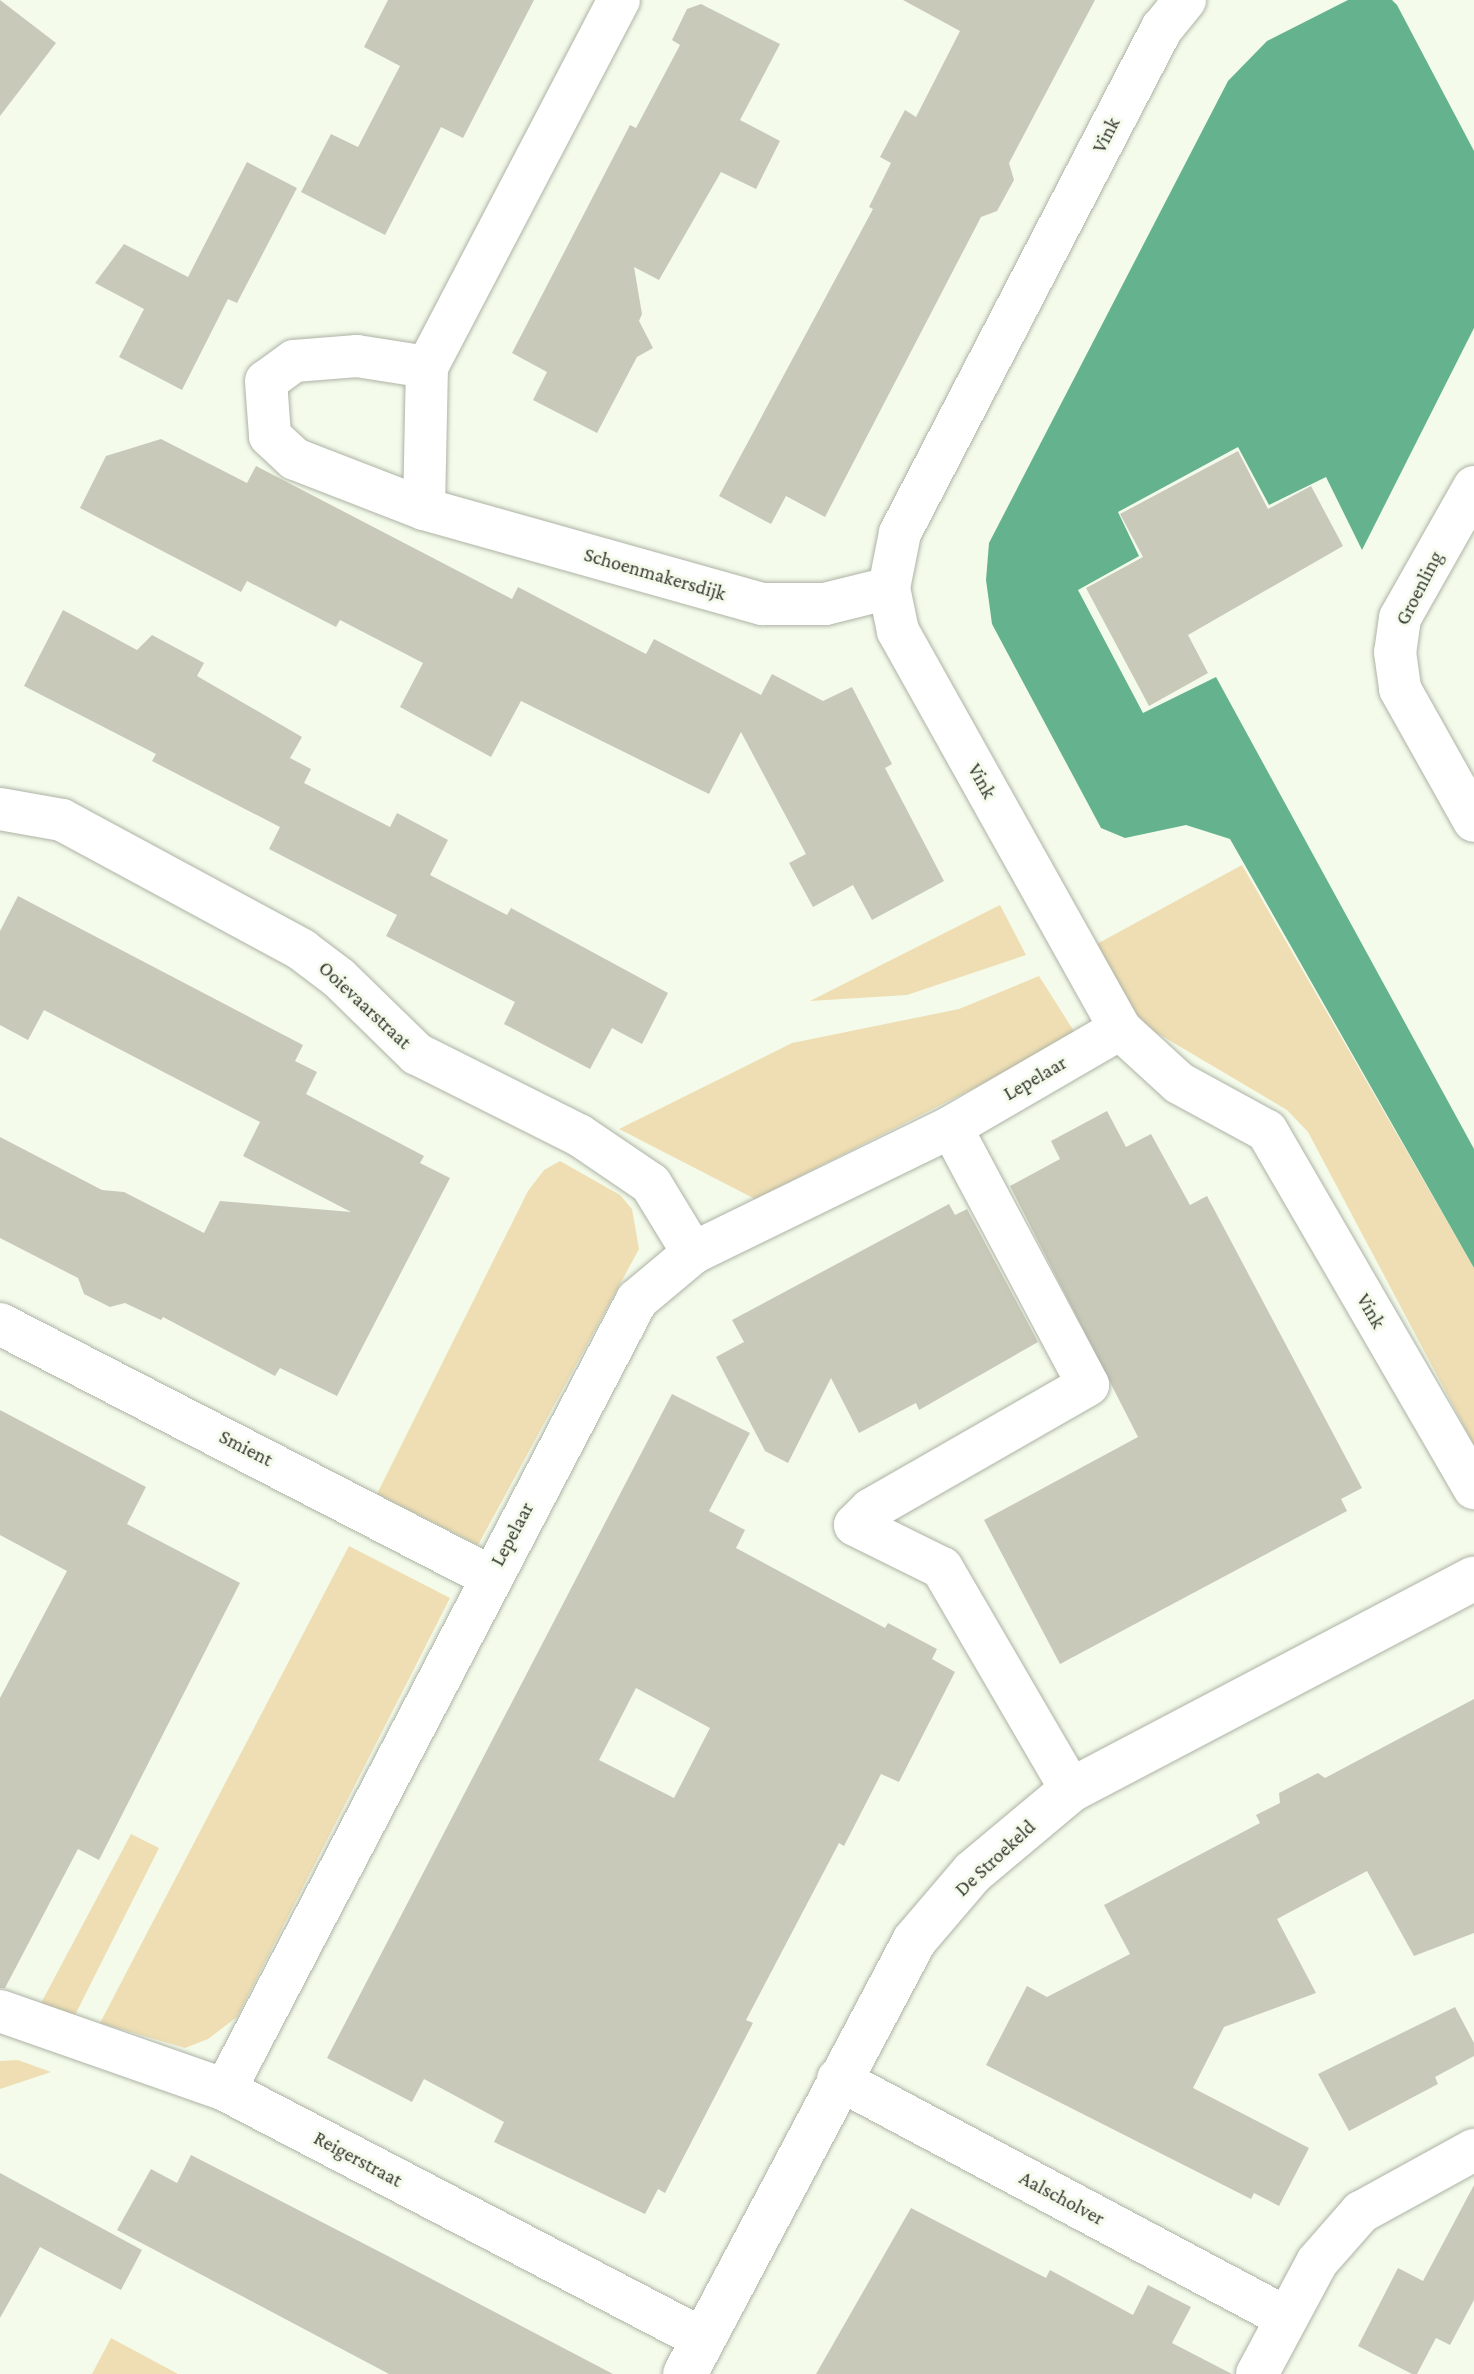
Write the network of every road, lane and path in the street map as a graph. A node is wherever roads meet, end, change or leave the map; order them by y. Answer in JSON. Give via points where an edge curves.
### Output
{"nodes":[{"id":1,"x":619,"y":0,"type":"edge"},
{"id":2,"x":1185,"y":0,"type":"edge"},
{"id":3,"x":427,"y":367,"type":"junction"},
{"id":4,"x":1474,"y":487,"type":"edge"},
{"id":5,"x":424,"y":509,"type":"junction"},
{"id":6,"x":889,"y":588,"type":"junction"},
{"id":7,"x":0,"y":809,"type":"edge"},
{"id":8,"x":1474,"y":821,"type":"edge"},
{"id":9,"x":1120,"y":1029,"type":"junction"},
{"id":10,"x":951,"y":1127,"type":"junction"},
{"id":11,"x":693,"y":1253,"type":"junction"},
{"id":12,"x":0,"y":1324,"type":"edge"},
{"id":13,"x":1474,"y":1488,"type":"edge"},
{"id":14,"x":489,"y":1576,"type":"junction"},
{"id":15,"x":1474,"y":1578,"type":"edge"},
{"id":16,"x":1071,"y":1790,"type":"junction"},
{"id":17,"x":0,"y":2011,"type":"edge"},
{"id":18,"x":838,"y":2079,"type":"junction"},
{"id":19,"x":225,"y":2090,"type":"junction"},
{"id":20,"x":1474,"y":2150,"type":"edge"},
{"id":21,"x":1285,"y":2317,"type":"junction"},
{"id":22,"x":694,"y":2356,"type":"edge"},
{"id":23,"x":1257,"y":2374,"type":"edge"}],
"edges":[{"from":1,"to":3,"type":"street"},
{"from":2,"to":6,"type":"street","name":"Vink","via":[[1162,28],[900,533]]},
{"from":3,"to":5,"type":"street"},
{"from":3,"to":5,"type":"street","name":"Schoenmakersdijk","via":[[357,356],[294,361],[266,381],[270,436],[295,459]]},
{"from":4,"to":8,"type":"street","name":"Groenling","via":[[1400,618],[1395,661],[1400,689]]},
{"from":5,"to":6,"type":"street","name":"Schoenmakersdijk","via":[[763,604],[825,604]]},
{"from":6,"to":9,"type":"street","name":"Vink","via":[[898,631]]},
{"from":7,"to":11,"type":"street","name":"Ooievaarstraat","via":[[62,820],[302,950],[339,978],[417,1054],[579,1135],[651,1184]]},
{"from":9,"to":10,"type":"street","name":"Lepelaar"},
{"from":9,"to":13,"type":"street","name":"Vink","via":[[1179,1083],[1267,1131]]},
{"from":10,"to":11,"type":"street","name":"Lepelaar"},
{"from":10,"to":16,"type":"street","via":[[1088,1385],[870,1510],[855,1525],[942,1568]]},
{"from":11,"to":14,"type":"street","name":"Lepelaar","via":[[637,1300]]},
{"from":12,"to":14,"type":"street","name":"Smient"},
{"from":14,"to":19,"type":"street","name":"Lepelaar"},
{"from":15,"to":16,"type":"street","name":"De Stroekeld"},
{"from":16,"to":18,"type":"street","name":"De Stroekeld","via":[[973,1872],[914,1941]]},
{"from":17,"to":19,"type":"street","name":"Reigerstraat"},
{"from":18,"to":21,"type":"street","name":"Aalscholver"},
{"from":18,"to":22,"type":"street","name":"De Stroekeld"},
{"from":19,"to":22,"type":"street","name":"Reigerstraat"},
{"from":20,"to":21,"type":"street","via":[[1361,2212],[1317,2262]]},
{"from":21,"to":23,"type":"street"}]}
